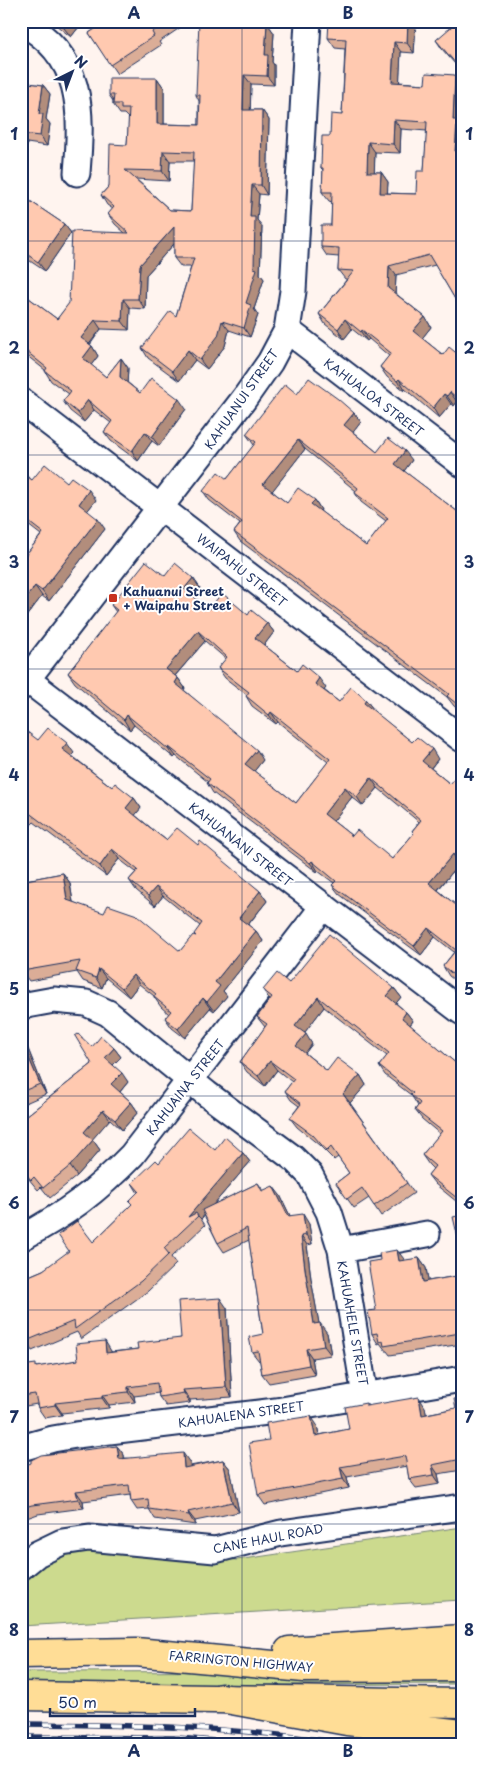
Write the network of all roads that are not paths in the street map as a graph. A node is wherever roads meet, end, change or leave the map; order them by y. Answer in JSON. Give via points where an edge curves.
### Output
{"nodes":[{"id":1,"x":308,"y":21,"type":"edge"},
{"id":2,"x":21,"y":22,"type":"edge"},
{"id":3,"x":77,"y":173,"type":"dead end"},
{"id":4,"x":287,"y":330,"type":"junction"},
{"id":5,"x":21,"y":401,"type":"edge"},
{"id":6,"x":462,"y":464,"type":"edge"},
{"id":7,"x":160,"y":507,"type":"junction"},
{"id":8,"x":23,"y":680,"type":"edge"},
{"id":9,"x":462,"y":739,"type":"edge"},
{"id":10,"x":323,"y":908,"type":"junction"},
{"id":11,"x":21,"y":1006,"type":"edge"},
{"id":12,"x":462,"y":1012,"type":"edge"},
{"id":13,"x":190,"y":1080,"type":"junction"},
{"id":14,"x":427,"y":1234,"type":"dead end"},
{"id":15,"x":21,"y":1238,"type":"edge"},
{"id":16,"x":341,"y":1250,"type":"junction"},
{"id":17,"x":462,"y":1379,"type":"edge"},
{"id":18,"x":365,"y":1396,"type":"junction"},
{"id":19,"x":21,"y":1448,"type":"edge"},
{"id":20,"x":462,"y":1507,"type":"edge"},
{"id":21,"x":21,"y":1567,"type":"edge"},
{"id":22,"x":462,"y":1638,"type":"edge"},
{"id":23,"x":136,"y":1652,"type":"junction"},
{"id":24,"x":21,"y":1654,"type":"edge"},
{"id":25,"x":462,"y":1667,"type":"edge"},
{"id":26,"x":21,"y":1696,"type":"edge"},
{"id":27,"x":221,"y":1698,"type":"junction"},
{"id":28,"x":462,"y":1703,"type":"edge"},
{"id":29,"x":462,"y":1734,"type":"edge"}],
"edges":[{"from":1,"to":4,"type":"street","name":"KAHUANUI STREET","via":[[293,290]]},
{"from":2,"to":3,"type":"street","via":[[51,43],[72,78],[79,99]]},
{"from":4,"to":6,"type":"street","name":"KAHUALOA STREET"},
{"from":4,"to":7,"type":"street","name":"KAHUANUI STREET","via":[[270,362]]},
{"from":5,"to":7,"type":"street","name":"WAIPAHU STREET"},
{"from":7,"to":8,"type":"street","name":"KAHUANUI STREET"},
{"from":7,"to":9,"type":"street","name":"WAIPAHU STREET"},
{"from":8,"to":10,"type":"street","name":"KAHUANANI STREET"},
{"from":10,"to":12,"type":"street","name":"KAHUANANI STREET"},
{"from":10,"to":13,"type":"street","name":"KAHUAINA STREET"},
{"from":11,"to":13,"type":"street","name":"KAHUAHELE STREET","via":[[54,1000],[86,1003],[108,1013]]},
{"from":13,"to":15,"type":"street","name":"KAHUAINA STREET","via":[[132,1155],[104,1184],[68,1212]]},
{"from":13,"to":16,"type":"street","name":"KAHUAHELE STREET","via":[[293,1158],[310,1175],[330,1212]]},
{"from":14,"to":16,"type":"street","name":"KAHUAHELE STREET"},
{"from":16,"to":18,"type":"street","name":"KAHUAHELE STREET"},
{"from":17,"to":18,"type":"street","name":"KAHUALENA STREET"},
{"from":18,"to":19,"type":"street","name":"KAHUALENA STREET","via":[[276,1411],[76,1435]]},
{"from":20,"to":21,"type":"street","name":"CANE HAUL ROAD","via":[[281,1533],[215,1550],[89,1538],[62,1542]]},
{"from":22,"to":23,"type":"main road","via":[[278,1651]]},
{"from":23,"to":24,"type":"main road","name":"FARRINGTON HIGHWAY"},
{"from":23,"to":25,"type":"main road","name":"FARRINGTON HIGHWAY","via":[[304,1668]]},
{"from":26,"to":27,"type":"main road"},
{"from":27,"to":28,"type":"main road"},
{"from":27,"to":29,"type":"main road","via":[[347,1721]]}]}
